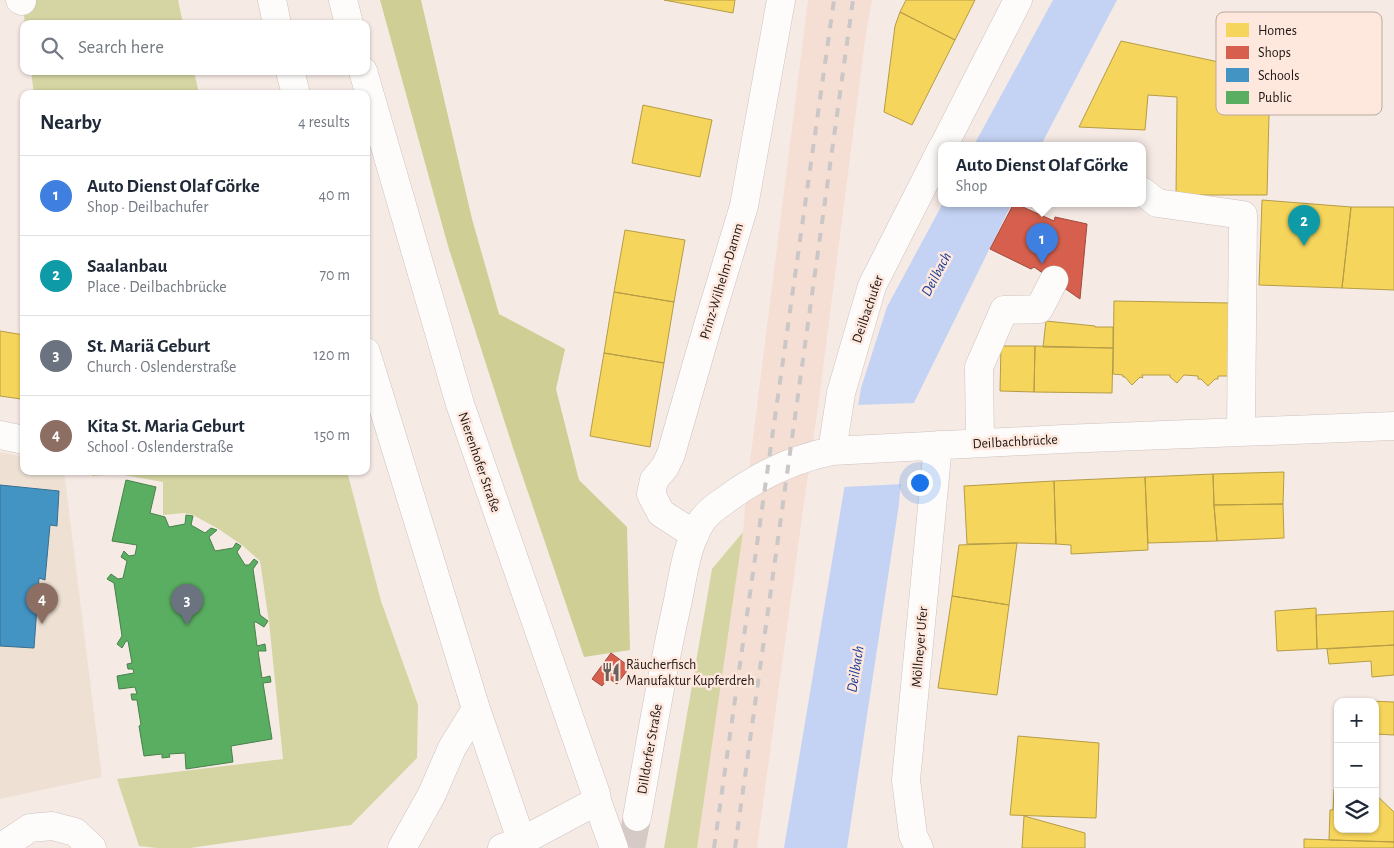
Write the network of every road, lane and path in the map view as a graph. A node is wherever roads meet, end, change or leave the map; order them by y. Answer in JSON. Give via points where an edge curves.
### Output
{"nodes":[{"id":1,"x":272,"y":0,"type":"edge"},
{"id":2,"x":343,"y":0,"type":"edge"},
{"id":3,"x":781,"y":0,"type":"edge"},
{"id":4,"x":1018,"y":0,"type":"edge"},
{"id":5,"x":276,"y":20,"type":"edge"},
{"id":6,"x":348,"y":20,"type":"edge"},
{"id":7,"x":291,"y":75,"type":"edge"},
{"id":8,"x":364,"y":75,"type":"edge"},
{"id":9,"x":295,"y":90,"type":"edge"},
{"id":10,"x":369,"y":90,"type":"edge"},
{"id":11,"x":370,"y":95,"type":"edge"},
{"id":12,"x":946,"y":142,"type":"edge"},
{"id":13,"x":938,"y":157,"type":"edge"},
{"id":14,"x":1146,"y":194,"type":"edge"},
{"id":15,"x":1054,"y":280,"type":"dead end"},
{"id":16,"x":370,"y":365,"type":"edge"},
{"id":17,"x":1394,"y":426,"type":"edge"},
{"id":18,"x":1241,"y":432,"type":"junction"},
{"id":19,"x":0,"y":435,"type":"edge"},
{"id":20,"x":20,"y":439,"type":"edge"},
{"id":21,"x":980,"y":443,"type":"junction"},
{"id":22,"x":926,"y":446,"type":"junction"},
{"id":23,"x":835,"y":451,"type":"junction"},
{"id":24,"x":695,"y":535,"type":"junction"},
{"id":25,"x":686,"y":563,"type":"joint"},
{"id":26,"x":476,"y":709,"type":"junction"},
{"id":27,"x":597,"y":801,"type":"junction"},
{"id":28,"x":636,"y":817,"type":"tunnel mouth"},
{"id":29,"x":516,"y":846,"type":"edge"},
{"id":30,"x":0,"y":848,"type":"edge"},
{"id":31,"x":92,"y":848,"type":"edge"},
{"id":32,"x":402,"y":848,"type":"edge"},
{"id":33,"x":614,"y":848,"type":"edge"},
{"id":34,"x":919,"y":848,"type":"edge"}],
"edges":[{"from":1,"to":5,"type":"street"},
{"from":2,"to":6,"type":"street"},
{"from":3,"to":24,"type":"street","name":"Prinz-Wilhelm-Damm","via":[[744,206],[672,454],[654,480],[651,494],[661,513]]},
{"from":4,"to":12,"type":"street","name":"Deilbachufer"},
{"from":7,"to":9,"type":"street"},
{"from":8,"to":10,"type":"street","name":"Nierenhofer Straße"},
{"from":11,"to":27,"type":"street","name":"Nierenhofer Straße","via":[[460,404]]},
{"from":13,"to":23,"type":"street","name":"Deilbachufer","via":[[872,286],[841,393]]},
{"from":14,"to":18,"type":"street","via":[[1157,203],[1243,215]]},
{"from":15,"to":21,"type":"street","via":[[1039,309],[1004,310],[979,367]]},
{"from":16,"to":26,"type":"street"},
{"from":17,"to":18,"type":"street","name":"Deilbachbrücke"},
{"from":18,"to":21,"type":"street","name":"Deilbachbrücke"},
{"from":19,"to":20,"type":"street"},
{"from":21,"to":22,"type":"street","name":"Deilbachbrücke"},
{"from":22,"to":23,"type":"street","name":"Deilbachbrücke"},
{"from":22,"to":34,"type":"street","name":"Möllneyer Ufer","via":[[906,780],[913,835]]},
{"from":23,"to":24,"type":"street","name":"Deilbachbrücke","via":[[789,464],[737,491],[708,513]]},
{"from":24,"to":25,"type":"street","name":"Deilbachbrücke"},
{"from":25,"to":28,"type":"street","name":"Dilldorfer Straße"},
{"from":26,"to":29,"type":"street"},
{"from":26,"to":32,"type":"street","via":[[452,748],[432,794]]},
{"from":27,"to":29,"type":"street"},
{"from":27,"to":33,"type":"street","name":"Nierenhofer Straße"},
{"from":30,"to":31,"type":"street","via":[[30,828],[52,826],[75,832]]}]}
